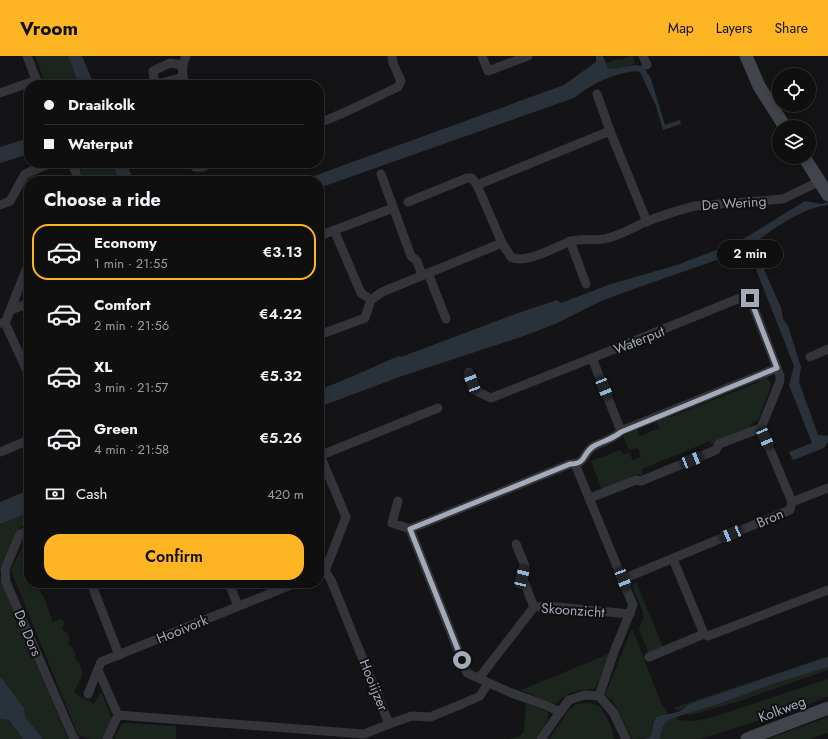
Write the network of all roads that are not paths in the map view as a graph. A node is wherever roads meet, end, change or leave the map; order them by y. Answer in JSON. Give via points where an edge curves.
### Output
{"nodes":[{"id":1,"x":27,"y":56,"type":"edge"},
{"id":2,"x":392,"y":56,"type":"edge"},
{"id":3,"x":482,"y":56,"type":"edge"},
{"id":4,"x":528,"y":56,"type":"edge"},
{"id":5,"x":643,"y":56,"type":"edge"},
{"id":6,"x":747,"y":56,"type":"edge"},
{"id":7,"x":184,"y":60,"type":"edge"},
{"id":8,"x":647,"y":65,"type":"dead end"},
{"id":9,"x":37,"y":80,"type":"edge"},
{"id":10,"x":155,"y":80,"type":"edge"},
{"id":11,"x":184,"y":80,"type":"edge"},
{"id":12,"x":24,"y":86,"type":"edge"},
{"id":13,"x":0,"y":93,"type":"edge"},
{"id":14,"x":597,"y":94,"type":"dead end"},
{"id":15,"x":781,"y":120,"type":"edge"},
{"id":16,"x":324,"y":121,"type":"edge"},
{"id":17,"x":610,"y":132,"type":"junction"},
{"id":18,"x":809,"y":164,"type":"edge"},
{"id":19,"x":39,"y":168,"type":"edge"},
{"id":20,"x":381,"y":174,"type":"dead end"},
{"id":21,"x":820,"y":181,"type":"junction"},
{"id":22,"x":477,"y":186,"type":"junction"},
{"id":23,"x":828,"y":195,"type":"edge"},
{"id":24,"x":408,"y":202,"type":"dead end"},
{"id":25,"x":0,"y":205,"type":"edge"},
{"id":26,"x":392,"y":208,"type":"junction"},
{"id":27,"x":647,"y":222,"type":"junction"},
{"id":28,"x":334,"y":230,"type":"junction"},
{"id":29,"x":324,"y":234,"type":"edge"},
{"id":30,"x":570,"y":241,"type":"junction"},
{"id":31,"x":502,"y":243,"type":"junction"},
{"id":32,"x":425,"y":274,"type":"junction"},
{"id":33,"x":24,"y":275,"type":"edge"},
{"id":34,"x":586,"y":284,"type":"dead end"},
{"id":35,"x":371,"y":300,"type":"junction"},
{"id":36,"x":24,"y":305,"type":"edge"},
{"id":37,"x":11,"y":310,"type":"junction"},
{"id":38,"x":446,"y":319,"type":"dead end"},
{"id":39,"x":3,"y":323,"type":"edge"},
{"id":40,"x":324,"y":333,"type":"edge"},
{"id":41,"x":828,"y":349,"type":"edge"},
{"id":42,"x":810,"y":357,"type":"dead end"},
{"id":43,"x":592,"y":358,"type":"junction"},
{"id":44,"x":24,"y":365,"type":"edge"},
{"id":45,"x":777,"y":368,"type":"junction"},
{"id":46,"x":469,"y":372,"type":"dead end"},
{"id":47,"x":438,"y":408,"type":"dead end"},
{"id":48,"x":761,"y":428,"type":"junction"},
{"id":49,"x":621,"y":432,"type":"junction"},
{"id":50,"x":24,"y":442,"type":"edge"},
{"id":51,"x":0,"y":452,"type":"edge"},
{"id":52,"x":324,"y":453,"type":"edge"},
{"id":53,"x":575,"y":464,"type":"junction"},
{"id":54,"x":324,"y":465,"type":"edge"},
{"id":55,"x":828,"y":488,"type":"edge"},
{"id":56,"x":590,"y":498,"type":"junction"},
{"id":57,"x":398,"y":501,"type":"dead end"},
{"id":58,"x":792,"y":502,"type":"junction"},
{"id":59,"x":410,"y":529,"type":"junction"},
{"id":60,"x":24,"y":533,"type":"edge"},
{"id":61,"x":516,"y":544,"type":"dead end"},
{"id":62,"x":673,"y":559,"type":"junction"},
{"id":63,"x":324,"y":568,"type":"edge"},
{"id":64,"x":324,"y":575,"type":"edge"},
{"id":65,"x":623,"y":579,"type":"junction"},
{"id":66,"x":93,"y":588,"type":"edge"},
{"id":67,"x":231,"y":588,"type":"edge"},
{"id":68,"x":283,"y":588,"type":"edge"},
{"id":69,"x":828,"y":590,"type":"edge"},
{"id":70,"x":238,"y":606,"type":"junction"},
{"id":71,"x":534,"y":607,"type":"junction"},
{"id":72,"x":630,"y":614,"type":"junction"},
{"id":73,"x":704,"y":634,"type":"junction"},
{"id":74,"x":119,"y":655,"type":"junction"},
{"id":75,"x":649,"y":657,"type":"dead end"},
{"id":76,"x":98,"y":670,"type":"junction"},
{"id":77,"x":479,"y":678,"type":"junction"},
{"id":78,"x":488,"y":683,"type":"junction"},
{"id":79,"x":88,"y":694,"type":"dead end"},
{"id":80,"x":599,"y":696,"type":"junction"},
{"id":81,"x":828,"y":708,"type":"edge"},
{"id":82,"x":560,"y":712,"type":"junction"},
{"id":83,"x":118,"y":715,"type":"junction"},
{"id":84,"x":616,"y":718,"type":"junction"},
{"id":85,"x":389,"y":724,"type":"junction"},
{"id":86,"x":75,"y":739,"type":"edge"},
{"id":87,"x":107,"y":739,"type":"edge"},
{"id":88,"x":541,"y":739,"type":"edge"},
{"id":89,"x":618,"y":739,"type":"edge"},
{"id":90,"x":626,"y":739,"type":"edge"},
{"id":91,"x":747,"y":739,"type":"edge"}],
"edges":[{"from":1,"to":9,"type":"street"},
{"from":2,"to":16,"type":"street","via":[[401,81],[398,87]]},
{"from":3,"to":4,"type":"street","via":[[488,71]]},
{"from":5,"to":8,"type":"street"},
{"from":6,"to":15,"type":"street","via":[[759,86]]},
{"from":7,"to":10,"type":"street","via":[[153,71]]},
{"from":7,"to":11,"type":"street"},
{"from":12,"to":13,"type":"street"},
{"from":14,"to":17,"type":"street"},
{"from":17,"to":22,"type":"street"},
{"from":17,"to":27,"type":"street"},
{"from":18,"to":21,"type":"street"},
{"from":19,"to":25,"type":"street","via":[[25,174],[10,201]]},
{"from":20,"to":26,"type":"street"},
{"from":21,"to":23,"type":"street"},
{"from":21,"to":27,"type":"street","name":"De Wering","via":[[783,199],[695,206]]},
{"from":22,"to":24,"type":"street","via":[[472,178],[467,178]]},
{"from":22,"to":31,"type":"street","name":"De Wering"},
{"from":26,"to":28,"type":"street"},
{"from":26,"to":32,"type":"street","via":[[411,256]]},
{"from":27,"to":30,"type":"street","name":"De Wering","via":[[609,238]]},
{"from":28,"to":29,"type":"street"},
{"from":28,"to":35,"type":"street","via":[[362,294]]},
{"from":30,"to":31,"type":"street","name":"De Wering","via":[[520,260],[511,257]]},
{"from":30,"to":34,"type":"street"},
{"from":31,"to":32,"type":"street"},
{"from":32,"to":35,"type":"street","via":[[382,292]]},
{"from":32,"to":38,"type":"street"},
{"from":33,"to":37,"type":"street"},
{"from":35,"to":40,"type":"street","via":[[365,318]]},
{"from":36,"to":37,"type":"street"},
{"from":37,"to":39,"type":"street"},
{"from":39,"to":44,"type":"street"},
{"from":41,"to":42,"type":"street"},
{"from":43,"to":45,"type":"street","name":"Waterput","via":[[745,296],[750,298]]},
{"from":43,"to":46,"type":"street","name":"Waterput","via":[[490,398],[476,391]]},
{"from":43,"to":49,"type":"street"},
{"from":45,"to":48,"type":"street","name":"Waterput","via":[[780,381]]},
{"from":45,"to":49,"type":"street"},
{"from":47,"to":52,"type":"street"},
{"from":48,"to":56,"type":"street","via":[[719,444],[716,450],[642,481],[636,480]]},
{"from":48,"to":58,"type":"street","name":"Bron"},
{"from":49,"to":53,"type":"street","via":[[616,437],[592,447],[581,462]]},
{"from":50,"to":51,"type":"street"},
{"from":53,"to":56,"type":"street"},
{"from":53,"to":59,"type":"street"},
{"from":54,"to":63,"type":"street","via":[[346,517]]},
{"from":55,"to":58,"type":"street"},
{"from":56,"to":65,"type":"street"},
{"from":57,"to":59,"type":"street","via":[[392,523]]},
{"from":58,"to":62,"type":"street","name":"Bron","via":[[790,510]]},
{"from":59,"to":77,"type":"street","via":[[468,673]]},
{"from":60,"to":86,"type":"street","name":"De Dors","via":[[20,534],[4,568],[6,582]]},
{"from":61,"to":71,"type":"street","via":[[525,566],[522,577]]},
{"from":62,"to":65,"type":"street","name":"Bron"},
{"from":62,"to":73,"type":"street"},
{"from":64,"to":85,"type":"street","name":"Hooiijzer","via":[[331,580]]},
{"from":65,"to":72,"type":"street","via":[[633,605]]},
{"from":66,"to":74,"type":"street"},
{"from":67,"to":70,"type":"street"},
{"from":68,"to":70,"type":"street","name":"Hooivork"},
{"from":69,"to":73,"type":"street","via":[[708,636]]},
{"from":70,"to":74,"type":"street","name":"Hooivork"},
{"from":71,"to":72,"type":"street","name":"Skoonzicht"},
{"from":71,"to":77,"type":"street","name":"Skoonzicht"},
{"from":72,"to":80,"type":"street"},
{"from":73,"to":75,"type":"street"},
{"from":74,"to":76,"type":"street","name":"Hooivork","via":[[101,662]]},
{"from":76,"to":79,"type":"street","name":"Hooivork"},
{"from":76,"to":83,"type":"street"},
{"from":77,"to":78,"type":"street"},
{"from":78,"to":82,"type":"street"},
{"from":78,"to":85,"type":"street","via":[[480,696],[430,717],[412,716]]},
{"from":80,"to":82,"type":"street","via":[[584,695],[570,700]]},
{"from":80,"to":84,"type":"street"},
{"from":81,"to":91,"type":"street","name":"Kolkweg"},
{"from":82,"to":88,"type":"street"},
{"from":83,"to":85,"type":"street","name":"Hooiijzer","via":[[364,734]]},
{"from":83,"to":87,"type":"street"},
{"from":84,"to":89,"type":"street"},
{"from":84,"to":90,"type":"street"}]}
